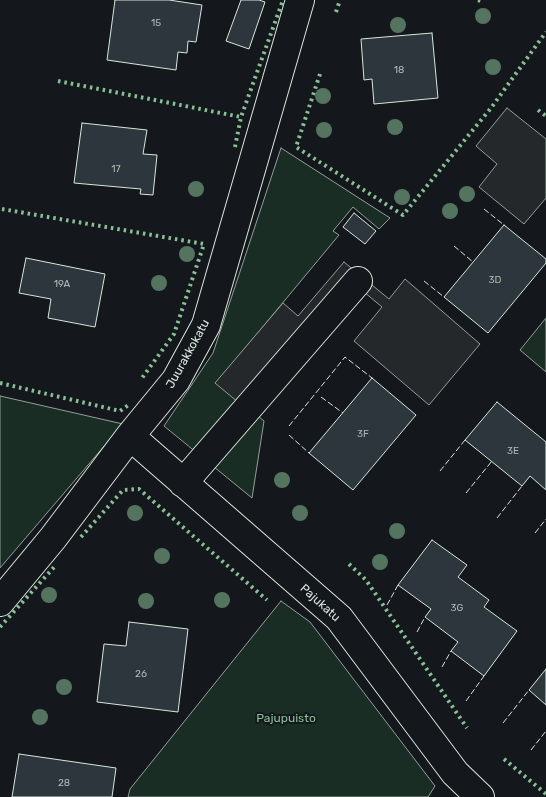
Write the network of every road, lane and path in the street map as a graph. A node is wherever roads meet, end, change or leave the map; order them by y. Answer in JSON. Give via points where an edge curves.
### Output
{"nodes":[{"id":1,"x":300,"y":0,"type":"edge"},
{"id":2,"x":358,"y":281,"type":"dead end"},
{"id":3,"x":130,"y":436,"type":"junction"},
{"id":4,"x":183,"y":483,"type":"junction"},
{"id":5,"x":0,"y":602,"type":"edge"},
{"id":6,"x":480,"y":797,"type":"edge"}],
"edges":[{"from":1,"to":3,"type":"street","name":"Juurakkokatu","via":[[206,324],[176,380]]},
{"from":2,"to":4,"type":"street"},
{"from":3,"to":4,"type":"street","name":"Pajukatu"},
{"from":3,"to":5,"type":"street","name":"Juurakkokatu"},
{"from":4,"to":6,"type":"street","name":"Pajukatu","via":[[339,618],[455,773]]}]}
